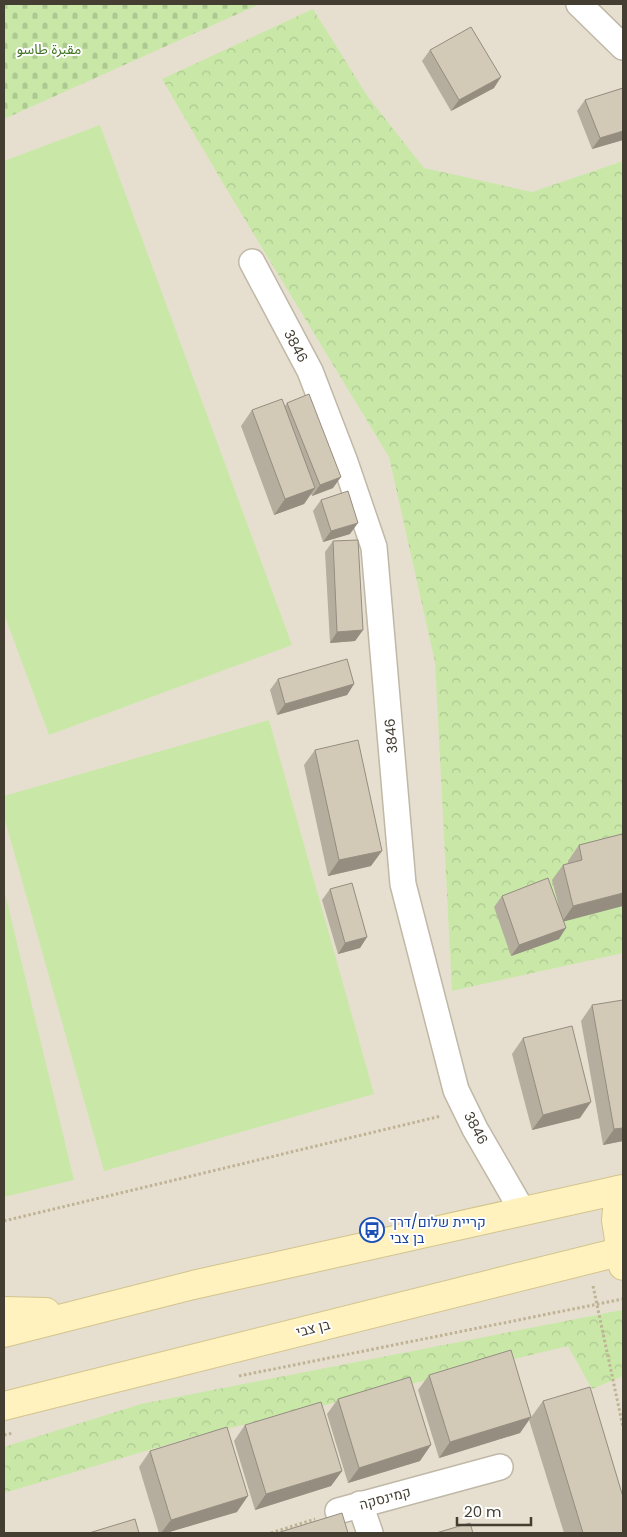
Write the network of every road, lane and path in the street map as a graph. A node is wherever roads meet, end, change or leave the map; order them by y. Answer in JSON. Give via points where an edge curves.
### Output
{"nodes":[{"id":1,"x":580,"y":4,"type":"edge"},
{"id":2,"x":623,"y":47,"type":"edge"},
{"id":3,"x":252,"y":262,"type":"dead end"},
{"id":4,"x":466,"y":1110,"type":"junction"},
{"id":5,"x":622,"y":1191,"type":"edge"},
{"id":6,"x":523,"y":1212,"type":"junction"},
{"id":7,"x":4,"y":1221,"type":"edge"},
{"id":8,"x":623,"y":1256,"type":"edge"},
{"id":9,"x":623,"y":1299,"type":"edge"},
{"id":10,"x":597,"y":1304,"type":"junction"},
{"id":11,"x":4,"y":1311,"type":"edge"},
{"id":12,"x":83,"y":1313,"type":"junction"},
{"id":13,"x":4,"y":1333,"type":"edge"},
{"id":14,"x":238,"y":1377,"type":"dead end"},
{"id":15,"x":4,"y":1406,"type":"edge"},
{"id":16,"x":623,"y":1427,"type":"edge"},
{"id":17,"x":22,"y":1430,"type":"dead end"},
{"id":18,"x":4,"y":1436,"type":"edge"},
{"id":19,"x":500,"y":1467,"type":"dead end"},
{"id":20,"x":349,"y":1508,"type":"junction"},
{"id":21,"x":271,"y":1533,"type":"edge"},
{"id":22,"x":370,"y":1533,"type":"edge"}],
"edges":[{"from":1,"to":2,"type":"street"},
{"from":3,"to":4,"type":"street","name":"3846","via":[[310,371],[374,547],[402,884],[456,1090]]},
{"from":4,"to":6,"type":"street","name":"3846"},
{"from":4,"to":7,"type":"path"},
{"from":5,"to":6,"type":"main road"},
{"from":5,"to":8,"type":"main road","via":[[616,1220]]},
{"from":6,"to":12,"type":"main road","via":[[202,1283]]},
{"from":8,"to":15,"type":"main road","name":"בן צבי"},
{"from":9,"to":10,"type":"path"},
{"from":10,"to":14,"type":"path"},
{"from":10,"to":16,"type":"path"},
{"from":11,"to":12,"type":"main road"},
{"from":12,"to":13,"type":"main road"},
{"from":17,"to":18,"type":"path"},
{"from":19,"to":20,"type":"street","name":"קמינסקה"},
{"from":20,"to":21,"type":"path"},
{"from":20,"to":22,"type":"street"}]}
